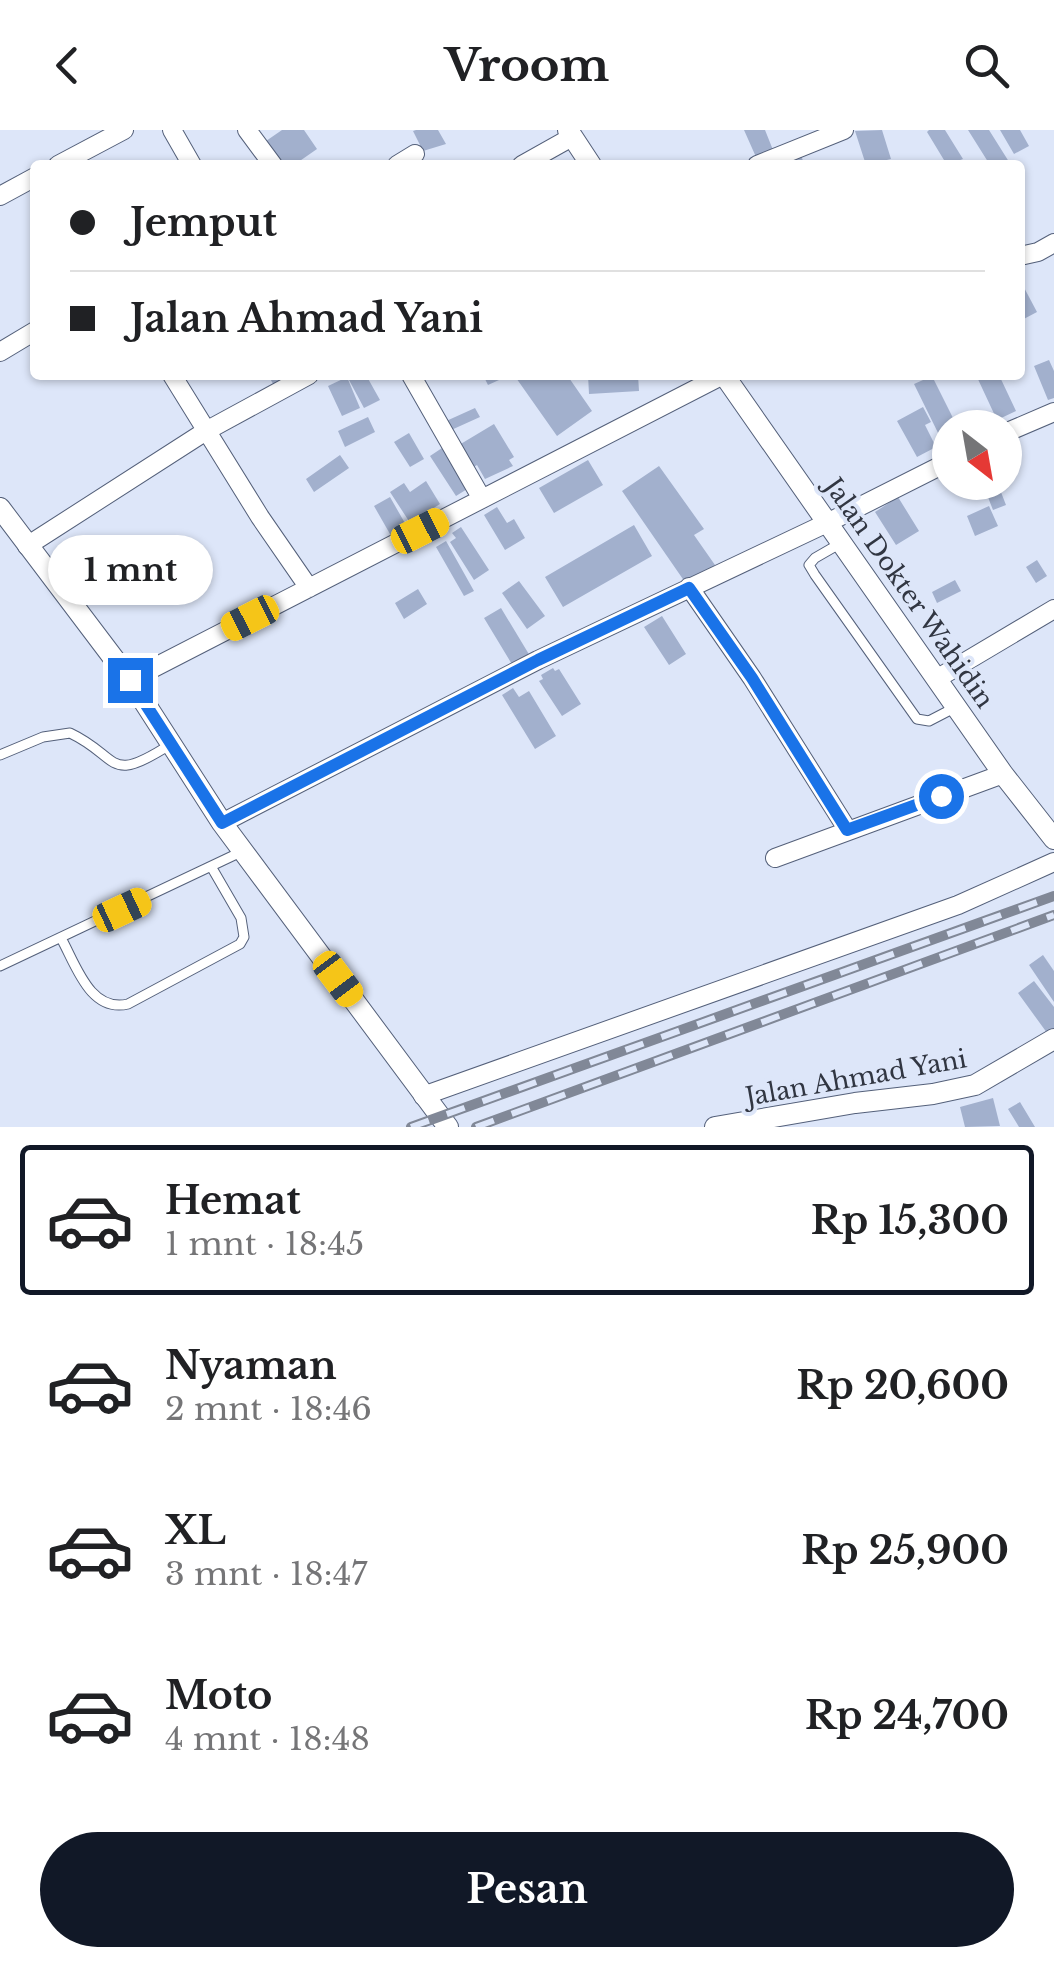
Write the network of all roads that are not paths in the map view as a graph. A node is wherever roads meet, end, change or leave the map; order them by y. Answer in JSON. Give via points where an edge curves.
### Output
{"nodes":[{"id":1,"x":124,"y":130,"type":"edge"},
{"id":2,"x":172,"y":130,"type":"edge"},
{"id":3,"x":247,"y":130,"type":"edge"},
{"id":4,"x":844,"y":130,"type":"edge"},
{"id":5,"x":570,"y":133,"type":"edge"},
{"id":6,"x":415,"y":154,"type":"dead end"},
{"id":7,"x":67,"y":160,"type":"edge"},
{"id":8,"x":189,"y":160,"type":"edge"},
{"id":9,"x":269,"y":160,"type":"edge"},
{"id":10,"x":405,"y":160,"type":"edge"},
{"id":11,"x":530,"y":160,"type":"edge"},
{"id":12,"x":588,"y":160,"type":"edge"},
{"id":13,"x":769,"y":160,"type":"edge"},
{"id":14,"x":30,"y":180,"type":"edge"},
{"id":15,"x":0,"y":196,"type":"edge"},
{"id":16,"x":1054,"y":243,"type":"edge"},
{"id":17,"x":1025,"y":255,"type":"edge"},
{"id":18,"x":30,"y":335,"type":"edge"},
{"id":19,"x":0,"y":352,"type":"edge"},
{"id":20,"x":175,"y":380,"type":"edge"},
{"id":21,"x":301,"y":380,"type":"edge"},
{"id":22,"x":413,"y":380,"type":"edge"},
{"id":23,"x":714,"y":380,"type":"edge"},
{"id":24,"x":728,"y":380,"type":"edge"},
{"id":25,"x":1054,"y":412,"type":"edge"},
{"id":26,"x":1022,"y":426,"type":"edge"},
{"id":27,"x":206,"y":432,"type":"junction"},
{"id":28,"x":932,"y":469,"type":"edge"},
{"id":29,"x":482,"y":500,"type":"junction"},
{"id":30,"x":0,"y":508,"type":"edge"},
{"id":31,"x":829,"y":522,"type":"junction"},
{"id":32,"x":843,"y":542,"type":"junction"},
{"id":33,"x":27,"y":546,"type":"junction"},
{"id":34,"x":309,"y":588,"type":"junction"},
{"id":35,"x":689,"y":588,"type":"junction"},
{"id":36,"x":1054,"y":609,"type":"edge"},
{"id":37,"x":938,"y":678,"type":"junction"},
{"id":38,"x":130,"y":680,"type":"junction"},
{"id":39,"x":957,"y":706,"type":"junction"},
{"id":40,"x":171,"y":744,"type":"junction"},
{"id":41,"x":0,"y":755,"type":"edge"},
{"id":42,"x":1003,"y":774,"type":"junction"},
{"id":43,"x":222,"y":823,"type":"junction"},
{"id":44,"x":1050,"y":827,"type":"edge"},
{"id":45,"x":847,"y":830,"type":"junction"},
{"id":46,"x":243,"y":852,"type":"junction"},
{"id":47,"x":775,"y":858,"type":"dead end"},
{"id":48,"x":1054,"y":862,"type":"edge"},
{"id":49,"x":212,"y":868,"type":"junction"},
{"id":50,"x":61,"y":938,"type":"junction"},
{"id":51,"x":0,"y":966,"type":"edge"},
{"id":52,"x":1054,"y":1039,"type":"edge"},
{"id":53,"x":423,"y":1096,"type":"junction"},
{"id":54,"x":748,"y":1125,"type":"edge"},
{"id":55,"x":448,"y":1127,"type":"edge"},
{"id":56,"x":715,"y":1127,"type":"edge"}],
"edges":[{"from":1,"to":7,"type":"street"},
{"from":2,"to":8,"type":"street"},
{"from":3,"to":9,"type":"street"},
{"from":4,"to":13,"type":"street"},
{"from":5,"to":11,"type":"street"},
{"from":5,"to":12,"type":"street"},
{"from":6,"to":10,"type":"street"},
{"from":14,"to":15,"type":"street"},
{"from":16,"to":17,"type":"street"},
{"from":18,"to":19,"type":"street"},
{"from":20,"to":27,"type":"street"},
{"from":21,"to":27,"type":"street"},
{"from":22,"to":29,"type":"street"},
{"from":23,"to":29,"type":"street"},
{"from":24,"to":31,"type":"street","name":"Jalan Dokter Wahidin"},
{"from":25,"to":26,"type":"street"},
{"from":27,"to":33,"type":"street"},
{"from":27,"to":34,"type":"street"},
{"from":28,"to":31,"type":"street"},
{"from":29,"to":34,"type":"street"},
{"from":30,"to":33,"type":"street"},
{"from":31,"to":32,"type":"street","name":"Jalan Dokter Wahidin"},
{"from":31,"to":35,"type":"street"},
{"from":32,"to":37,"type":"street","name":"Jalan Dokter Wahidin"},
{"from":32,"to":39,"type":"lane","via":[[809,565],[815,575],[917,719]]},
{"from":33,"to":38,"type":"street"},
{"from":34,"to":38,"type":"street"},
{"from":35,"to":43,"type":"street"},
{"from":35,"to":45,"type":"street"},
{"from":36,"to":37,"type":"street"},
{"from":37,"to":39,"type":"street","name":"Jalan Dokter Wahidin"},
{"from":38,"to":40,"type":"street"},
{"from":39,"to":42,"type":"street","name":"Jalan Dokter Wahidin"},
{"from":40,"to":41,"type":"lane","via":[[115,766],[70,733]]},
{"from":40,"to":43,"type":"street"},
{"from":42,"to":44,"type":"street","name":"Jalan Dokter Wahidin"},
{"from":42,"to":45,"type":"street"},
{"from":43,"to":46,"type":"street"},
{"from":45,"to":47,"type":"street"},
{"from":46,"to":49,"type":"lane"},
{"from":46,"to":53,"type":"street"},
{"from":48,"to":53,"type":"street","via":[[940,911]]},
{"from":49,"to":50,"type":"lane"},
{"from":49,"to":50,"type":"lane","via":[[241,918],[240,944],[128,1004],[96,998]]},
{"from":50,"to":51,"type":"lane"},
{"from":52,"to":54,"type":"street","name":"Jalan Ahmad Yani","via":[[975,1085]]},
{"from":53,"to":55,"type":"street"},
{"from":54,"to":56,"type":"street","name":"Jalan Ahmad Yani"}]}
